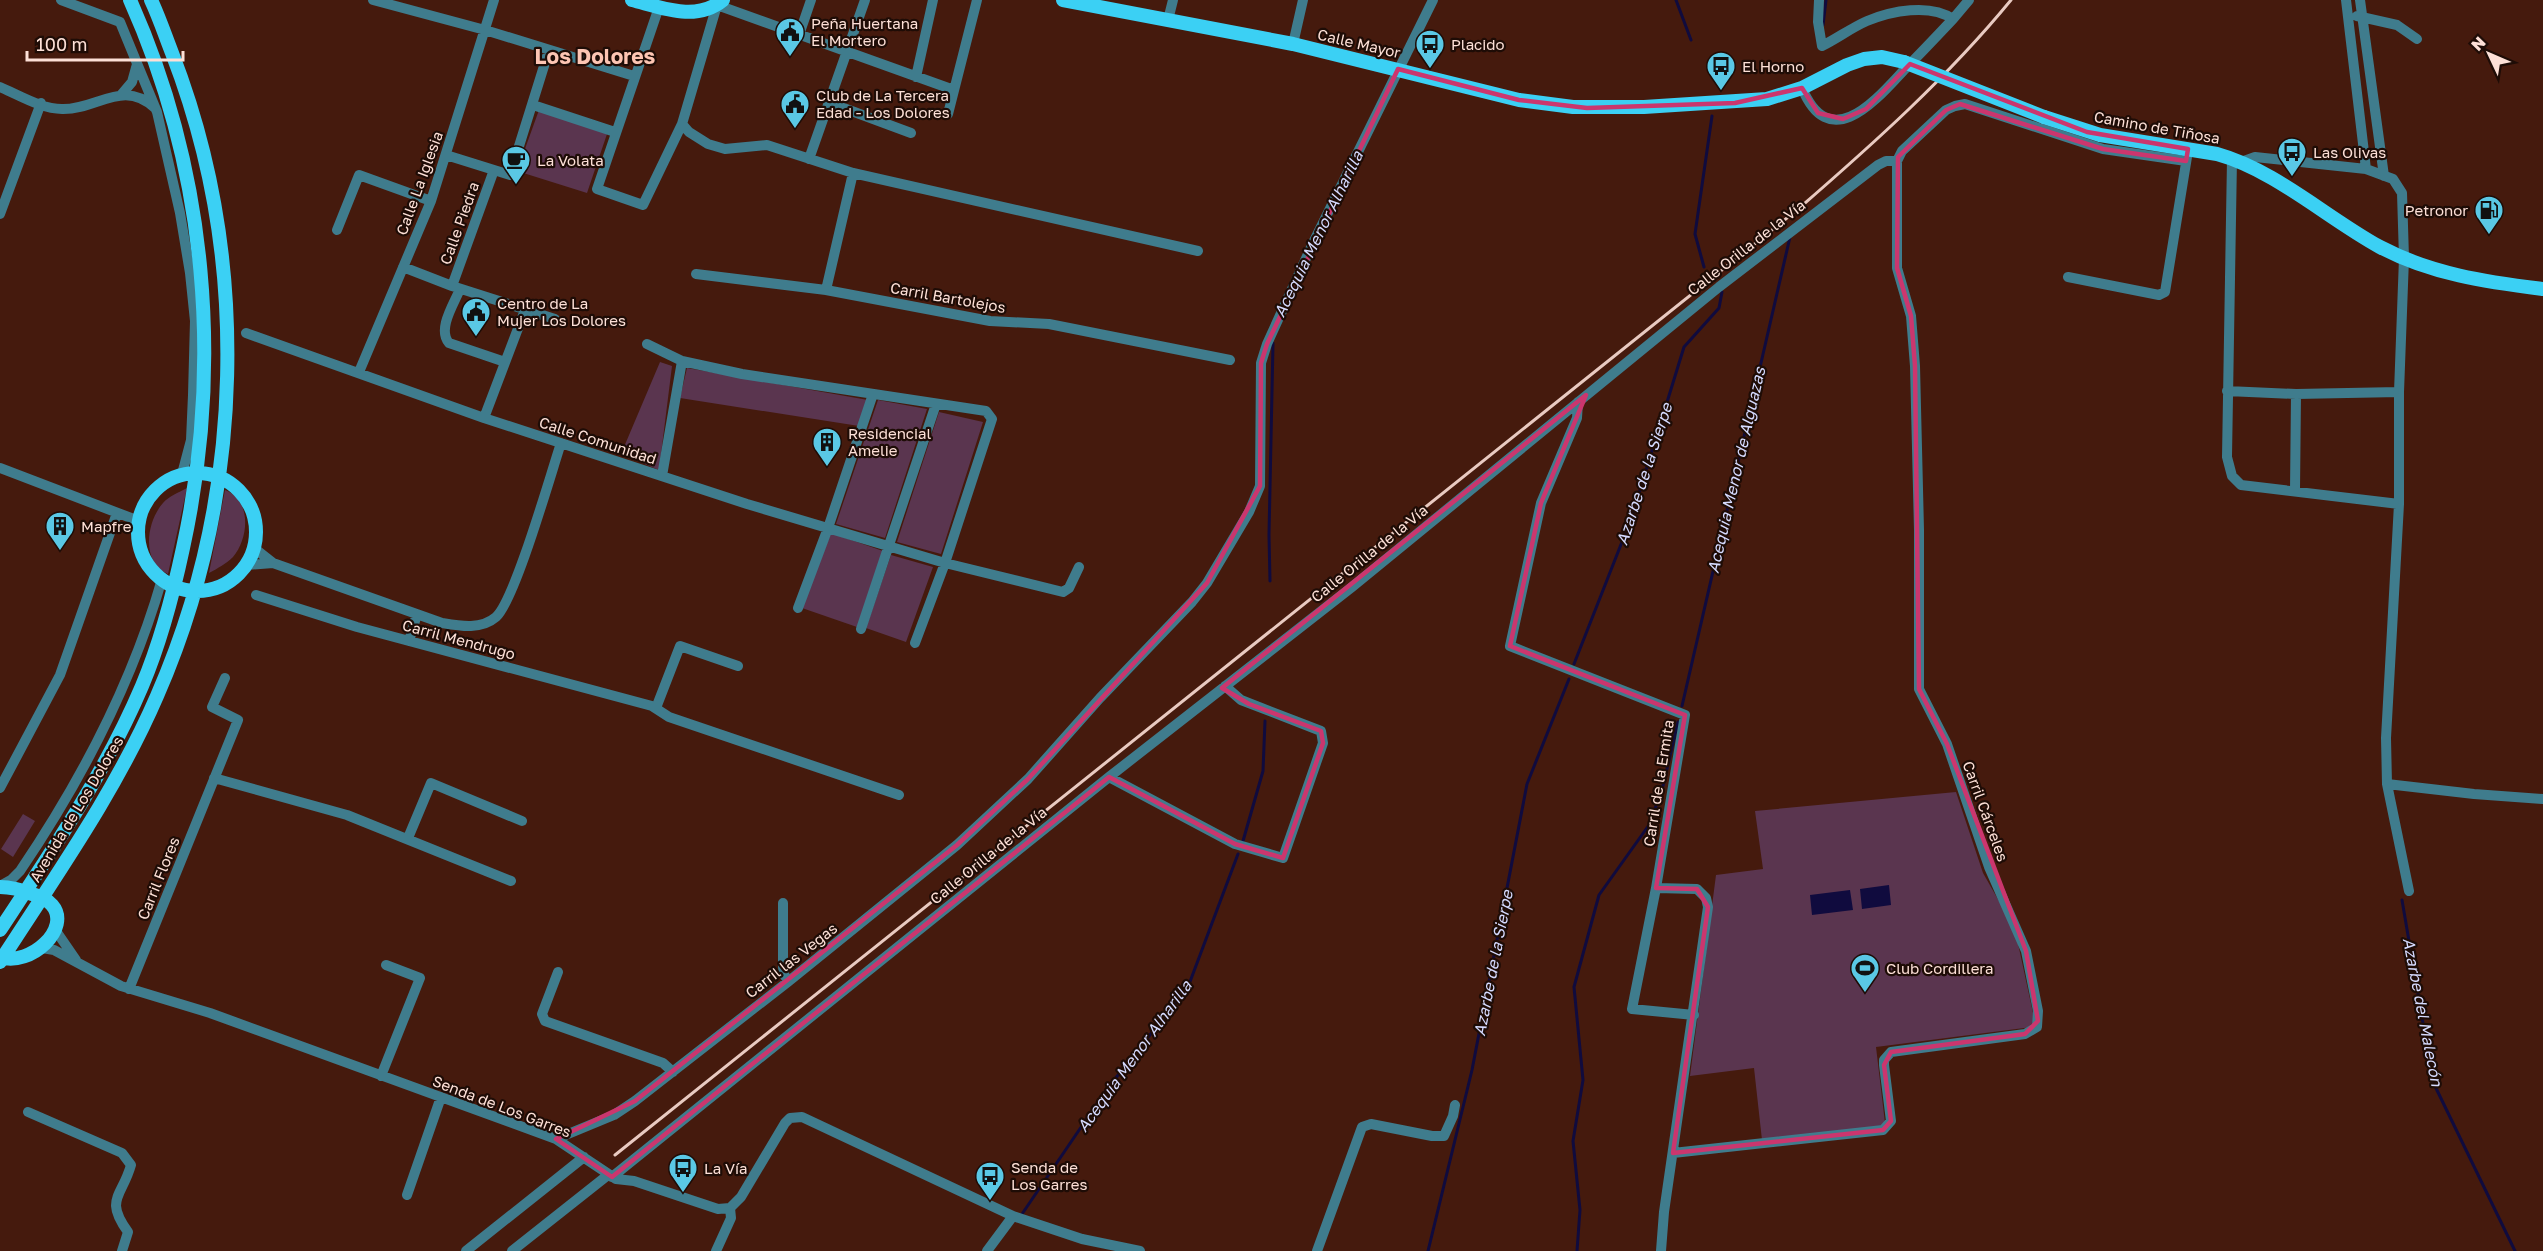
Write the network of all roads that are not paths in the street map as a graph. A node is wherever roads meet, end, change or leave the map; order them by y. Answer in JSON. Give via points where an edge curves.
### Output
{"nodes":[{"id":1,"x":61,"y":0,"type":"edge"},
{"id":2,"x":130,"y":0,"type":"edge"},
{"id":3,"x":151,"y":0,"type":"edge"},
{"id":4,"x":373,"y":0,"type":"edge"},
{"id":5,"x":494,"y":0,"type":"edge"},
{"id":6,"x":632,"y":0,"type":"edge"},
{"id":7,"x":811,"y":0,"type":"edge"},
{"id":8,"x":865,"y":0,"type":"edge"},
{"id":9,"x":933,"y":0,"type":"edge"},
{"id":10,"x":977,"y":0,"type":"edge"},
{"id":11,"x":1173,"y":0,"type":"edge"},
{"id":12,"x":1303,"y":0,"type":"edge"},
{"id":13,"x":1433,"y":0,"type":"edge"},
{"id":14,"x":1819,"y":0,"type":"edge"},
{"id":15,"x":1969,"y":0,"type":"edge"},
{"id":16,"x":2346,"y":0,"type":"edge"},
{"id":17,"x":2360,"y":0,"type":"edge"},
{"id":18,"x":1072,"y":1,"type":"edge"},
{"id":19,"x":720,"y":2,"type":"edge"},
{"id":20,"x":679,"y":5,"type":"edge"},
{"id":21,"x":1119,"y":5,"type":"edge"},
{"id":22,"x":1928,"y":5,"type":"edge"},
{"id":23,"x":659,"y":7,"type":"junction"},
{"id":24,"x":2348,"y":15,"type":"junction"},
{"id":25,"x":2363,"y":17,"type":"junction"},
{"id":26,"x":1953,"y":19,"type":"junction"},
{"id":27,"x":1168,"y":20,"type":"junction"},
{"id":28,"x":485,"y":30,"type":"junction"},
{"id":29,"x":799,"y":35,"type":"junction"},
{"id":30,"x":2417,"y":39,"type":"dead end"},
{"id":31,"x":1293,"y":44,"type":"junction"},
{"id":32,"x":549,"y":50,"type":"junction"},
{"id":33,"x":848,"y":52,"type":"junction"},
{"id":34,"x":137,"y":63,"type":"junction"},
{"id":35,"x":1398,"y":69,"type":"junction"},
{"id":36,"x":634,"y":76,"type":"junction"},
{"id":37,"x":916,"y":77,"type":"junction"},
{"id":38,"x":0,"y":87,"type":"edge"},
{"id":39,"x":954,"y":90,"type":"junction"},
{"id":40,"x":1797,"y":90,"type":"junction"},
{"id":41,"x":121,"y":95,"type":"junction"},
{"id":42,"x":830,"y":103,"type":"junction"},
{"id":43,"x":41,"y":104,"type":"junction"},
{"id":44,"x":533,"y":105,"type":"junction"},
{"id":45,"x":155,"y":108,"type":"junction"},
{"id":46,"x":948,"y":114,"type":"dead end"},
{"id":47,"x":682,"y":124,"type":"junction"},
{"id":48,"x":615,"y":132,"type":"junction"},
{"id":49,"x":911,"y":133,"type":"dead end"},
{"id":50,"x":446,"y":155,"type":"junction"},
{"id":51,"x":2187,"y":155,"type":"junction"},
{"id":52,"x":809,"y":159,"type":"junction"},
{"id":53,"x":1897,"y":161,"type":"junction"},
{"id":54,"x":2237,"y":161,"type":"junction"},
{"id":55,"x":2366,"y":169,"type":"junction"},
{"id":56,"x":494,"y":170,"type":"junction"},
{"id":57,"x":853,"y":173,"type":"junction"},
{"id":58,"x":2384,"y":176,"type":"junction"},
{"id":59,"x":431,"y":201,"type":"junction"},
{"id":60,"x":0,"y":214,"type":"edge"},
{"id":61,"x":337,"y":230,"type":"dead end"},
{"id":62,"x":1198,"y":251,"type":"dead end"},
{"id":63,"x":2404,"y":258,"type":"junction"},
{"id":64,"x":403,"y":267,"type":"junction"},
{"id":65,"x":696,"y":274,"type":"dead end"},
{"id":66,"x":2068,"y":278,"type":"dead end"},
{"id":67,"x":456,"y":287,"type":"junction"},
{"id":68,"x":2543,"y":289,"type":"edge"},
{"id":69,"x":826,"y":290,"type":"junction"},
{"id":70,"x":525,"y":310,"type":"junction"},
{"id":71,"x":555,"y":319,"type":"dead end"},
{"id":72,"x":246,"y":333,"type":"dead end"},
{"id":73,"x":647,"y":344,"type":"dead end"},
{"id":74,"x":1230,"y":360,"type":"dead end"},
{"id":75,"x":682,"y":361,"type":"junction"},
{"id":76,"x":505,"y":362,"type":"junction"},
{"id":77,"x":359,"y":372,"type":"junction"},
{"id":78,"x":2228,"y":391,"type":"junction"},
{"id":79,"x":2399,"y":392,"type":"junction"},
{"id":80,"x":873,"y":394,"type":"junction"},
{"id":81,"x":2296,"y":394,"type":"junction"},
{"id":82,"x":1578,"y":402,"type":"junction"},
{"id":83,"x":936,"y":404,"type":"junction"},
{"id":84,"x":484,"y":418,"type":"junction"},
{"id":85,"x":561,"y":443,"type":"junction"},
{"id":86,"x":0,"y":468,"type":"edge"},
{"id":87,"x":198,"y":472,"type":"junction"},
{"id":88,"x":182,"y":474,"type":"junction"},
{"id":89,"x":219,"y":476,"type":"junction"},
{"id":90,"x":662,"y":476,"type":"junction"},
{"id":91,"x":2295,"y":490,"type":"junction"},
{"id":92,"x":2399,"y":504,"type":"junction"},
{"id":93,"x":117,"y":513,"type":"junction"},
{"id":94,"x":139,"y":521,"type":"junction"},
{"id":95,"x":828,"y":528,"type":"junction"},
{"id":96,"x":889,"y":546,"type":"junction"},
{"id":97,"x":254,"y":548,"type":"junction"},
{"id":98,"x":273,"y":563,"type":"junction"},
{"id":99,"x":945,"y":563,"type":"junction"},
{"id":100,"x":246,"y":565,"type":"junction"},
{"id":101,"x":1079,"y":567,"type":"dead end"},
{"id":102,"x":162,"y":579,"type":"junction"},
{"id":103,"x":175,"y":586,"type":"junction"},
{"id":104,"x":194,"y":591,"type":"junction"},
{"id":105,"x":256,"y":595,"type":"dead end"},
{"id":106,"x":798,"y":608,"type":"dead end"},
{"id":107,"x":417,"y":614,"type":"junction"},
{"id":108,"x":861,"y":629,"type":"dead end"},
{"id":109,"x":409,"y":641,"type":"junction"},
{"id":110,"x":915,"y":643,"type":"dead end"},
{"id":111,"x":738,"y":666,"type":"dead end"},
{"id":112,"x":225,"y":678,"type":"dead end"},
{"id":113,"x":1226,"y":686,"type":"junction"},
{"id":114,"x":656,"y":708,"type":"junction"},
{"id":115,"x":1109,"y":777,"type":"junction"},
{"id":116,"x":214,"y":778,"type":"junction"},
{"id":117,"x":2387,"y":784,"type":"junction"},
{"id":118,"x":0,"y":788,"type":"edge"},
{"id":119,"x":899,"y":795,"type":"dead end"},
{"id":120,"x":2543,"y":799,"type":"edge"},
{"id":121,"x":522,"y":821,"type":"dead end"},
{"id":122,"x":408,"y":838,"type":"junction"},
{"id":123,"x":511,"y":881,"type":"dead end"},
{"id":124,"x":0,"y":886,"type":"edge"},
{"id":125,"x":1656,"y":888,"type":"junction"},
{"id":126,"x":25,"y":891,"type":"junction"},
{"id":127,"x":2409,"y":891,"type":"dead end"},
{"id":128,"x":42,"y":898,"type":"junction"},
{"id":129,"x":783,"y":903,"type":"dead end"},
{"id":130,"x":54,"y":928,"type":"junction"},
{"id":131,"x":0,"y":930,"type":"edge"},
{"id":132,"x":42,"y":948,"type":"junction"},
{"id":133,"x":1,"y":959,"type":"edge"},
{"id":134,"x":76,"y":960,"type":"junction"},
{"id":135,"x":386,"y":965,"type":"dead end"},
{"id":136,"x":558,"y":972,"type":"dead end"},
{"id":137,"x":789,"y":981,"type":"junction"},
{"id":138,"x":129,"y":989,"type":"junction"},
{"id":139,"x":1694,"y":1015,"type":"junction"},
{"id":140,"x":673,"y":1072,"type":"junction"},
{"id":141,"x":381,"y":1076,"type":"junction"},
{"id":142,"x":441,"y":1097,"type":"junction"},
{"id":143,"x":1455,"y":1105,"type":"dead end"},
{"id":144,"x":28,"y":1112,"type":"dead end"},
{"id":145,"x":556,"y":1139,"type":"junction"},
{"id":146,"x":1673,"y":1154,"type":"junction"},
{"id":147,"x":584,"y":1157,"type":"junction"},
{"id":148,"x":610,"y":1176,"type":"junction"},
{"id":149,"x":407,"y":1195,"type":"dead end"},
{"id":150,"x":730,"y":1208,"type":"junction"},
{"id":151,"x":1013,"y":1216,"type":"junction"},
{"id":152,"x":122,"y":1251,"type":"edge"},
{"id":153,"x":466,"y":1251,"type":"edge"},
{"id":154,"x":512,"y":1251,"type":"edge"},
{"id":155,"x":716,"y":1251,"type":"edge"},
{"id":156,"x":987,"y":1251,"type":"edge"},
{"id":157,"x":1140,"y":1251,"type":"edge"},
{"id":158,"x":1317,"y":1251,"type":"edge"},
{"id":159,"x":1661,"y":1251,"type":"edge"}],
"edges":[{"from":1,"to":34,"type":"street","via":[[120,22]]},
{"from":2,"to":87,"type":"main road","name":"Avenida de Los Dolores","via":[[168,106],[198,242],[206,340]]},
{"from":3,"to":89,"type":"main road","name":"Avenida de Los Dolores","via":[[189,97],[220,243],[228,393]]},
{"from":4,"to":28,"type":"street"},
{"from":5,"to":28,"type":"street","name":"Calle La Iglesia"},
{"from":6,"to":23,"type":"main road"},
{"from":7,"to":29,"type":"street"},
{"from":8,"to":33,"type":"street"},
{"from":9,"to":37,"type":"street"},
{"from":10,"to":39,"type":"street"},
{"from":11,"to":27,"type":"street"},
{"from":12,"to":31,"type":"street"},
{"from":13,"to":35,"type":"street","name":"Carril las Vegas"},
{"from":14,"to":22,"type":"street","via":[[1822,46],[1881,16]]},
{"from":15,"to":26,"type":"street"},
{"from":16,"to":24,"type":"street"},
{"from":17,"to":25,"type":"street"},
{"from":18,"to":21,"type":"main road","name":"Calle Mayor"},
{"from":19,"to":20,"type":"main road","via":[[699,13]]},
{"from":19,"to":29,"type":"street"},
{"from":19,"to":47,"type":"street"},
{"from":20,"to":23,"type":"main road"},
{"from":21,"to":27,"type":"main road","name":"Calle Mayor"},
{"from":22,"to":26,"type":"street"},
{"from":23,"to":36,"type":"street"},
{"from":24,"to":25,"type":"street"},
{"from":24,"to":55,"type":"street"},
{"from":25,"to":30,"type":"street","via":[[2397,25]]},
{"from":25,"to":58,"type":"street"},
{"from":26,"to":40,"type":"street","via":[[1857,115],[1843,119],[1824,116]]},
{"from":27,"to":31,"type":"main road","name":"Calle Mayor"},
{"from":28,"to":32,"type":"street"},
{"from":28,"to":50,"type":"street","name":"Calle La Iglesia"},
{"from":29,"to":33,"type":"street"},
{"from":31,"to":35,"type":"main road","name":"Calle Mayor"},
{"from":32,"to":36,"type":"street"},
{"from":32,"to":44,"type":"street"},
{"from":33,"to":37,"type":"street"},
{"from":33,"to":42,"type":"street"},
{"from":34,"to":41,"type":"street","via":[[132,82]]},
{"from":34,"to":45,"type":"street"},
{"from":35,"to":40,"type":"main road","name":"Calle Mayor","via":[[1520,100],[1580,108],[1714,104],[1767,99]]},
{"from":35,"to":137,"type":"street","name":"Carril las Vegas","via":[[1267,344],[1261,363],[1261,479],[1256,499],[1207,583],[1028,779],[931,868]]},
{"from":36,"to":48,"type":"street"},
{"from":37,"to":39,"type":"street"},
{"from":38,"to":43,"type":"street"},
{"from":39,"to":46,"type":"street"},
{"from":40,"to":51,"type":"main road","name":"Camino de Tiñosa","bridge":true,"via":[[1847,65],[1881,57],[1904,62],[2100,135]]},
{"from":41,"to":43,"type":"street","via":[[70,109]]},
{"from":41,"to":45,"type":"street","via":[[143,99]]},
{"from":42,"to":49,"type":"street"},
{"from":42,"to":52,"type":"street"},
{"from":43,"to":60,"type":"street"},
{"from":44,"to":48,"type":"street"},
{"from":44,"to":56,"type":"street","via":[[510,175]]},
{"from":45,"to":88,"type":"street","via":[[180,213],[195,321],[191,440]]},
{"from":47,"to":48,"type":"street","via":[[643,205],[597,189]]},
{"from":47,"to":52,"type":"street","via":[[708,144],[725,149],[766,144]]},
{"from":50,"to":56,"type":"street"},
{"from":50,"to":59,"type":"street","name":"Calle La Iglesia"},
{"from":51,"to":53,"type":"street","name":"Calle Orilla de la Vía","via":[[2103,149],[1965,104],[1946,111],[1902,151]]},
{"from":51,"to":54,"type":"main road","name":"Camino de Tiñosa"},
{"from":51,"to":66,"type":"street","via":[[2165,292],[2159,296]]},
{"from":52,"to":57,"type":"street"},
{"from":53,"to":82,"type":"street","name":"Calle Orilla de la Vía","via":[[1878,165],[1820,208]]},
{"from":53,"to":146,"type":"street","name":"Carril Cárceles","via":[[1897,268],[1911,316],[1915,366],[1919,689],[1947,744],[1989,867],[2026,951],[2038,1021],[2033,1031],[2025,1034],[1891,1052],[1884,1065],[1891,1121],[1883,1130]]},
{"from":54,"to":55,"type":"street","via":[[2255,157]]},
{"from":54,"to":63,"type":"main road","name":"Camino de Tiñosa"},
{"from":54,"to":78,"type":"street"},
{"from":55,"to":58,"type":"street"},
{"from":56,"to":67,"type":"street","name":"Calle Piedra"},
{"from":57,"to":62,"type":"street"},
{"from":57,"to":69,"type":"street"},
{"from":58,"to":63,"type":"street","via":[[2393,179],[2402,193]]},
{"from":59,"to":61,"type":"street","via":[[359,175]]},
{"from":59,"to":64,"type":"street","name":"Calle La Iglesia"},
{"from":63,"to":68,"type":"main road","name":"Camino de Tiñosa","via":[[2457,276]]},
{"from":63,"to":79,"type":"street"},
{"from":64,"to":67,"type":"street"},
{"from":64,"to":77,"type":"street","name":"Calle La Iglesia"},
{"from":65,"to":69,"type":"street","name":"Carril Bartolejos"},
{"from":67,"to":70,"type":"street"},
{"from":67,"to":76,"type":"street","name":"Calle Piedra","via":[[444,329],[446,340]]},
{"from":69,"to":74,"type":"street","name":"Carril Bartolejos","via":[[990,321],[1049,324]]},
{"from":70,"to":71,"type":"street"},
{"from":70,"to":76,"type":"street"},
{"from":72,"to":77,"type":"street","name":"Calle Comunidad"},
{"from":73,"to":75,"type":"street"},
{"from":75,"to":80,"type":"street"},
{"from":75,"to":90,"type":"street"},
{"from":76,"to":84,"type":"street"},
{"from":77,"to":84,"type":"street","name":"Calle Comunidad"},
{"from":78,"to":81,"type":"street"},
{"from":78,"to":91,"type":"street","via":[[2227,457],[2232,476],[2241,485]]},
{"from":79,"to":81,"type":"street"},
{"from":79,"to":92,"type":"street"},
{"from":80,"to":83,"type":"street"},
{"from":80,"to":95,"type":"street"},
{"from":81,"to":91,"type":"street"},
{"from":82,"to":113,"type":"street","name":"Calle Orilla de la Vía"},
{"from":82,"to":125,"type":"street","name":"Carril de la Ermita","via":[[1577,417],[1541,503],[1510,646],[1685,715]]},
{"from":83,"to":96,"type":"street"},
{"from":83,"to":99,"type":"street","via":[[986,411],[992,419]]},
{"from":84,"to":85,"type":"street","name":"Calle Comunidad"},
{"from":85,"to":90,"type":"street","name":"Calle Comunidad"},
{"from":85,"to":107,"type":"street","via":[[512,590],[496,617],[464,627]]},
{"from":86,"to":93,"type":"street"},
{"from":87,"to":88,"type":"main road"},
{"from":87,"to":89,"type":"main road"},
{"from":87,"to":103,"type":"main road","name":"Avenida de Los Dolores"},
{"from":88,"to":94,"type":"main road","via":[[154,491]]},
{"from":89,"to":97,"type":"main road","via":[[238,488],[248,501],[255,516]]},
{"from":89,"to":104,"type":"main road","name":"Avenida de Los Dolores"},
{"from":90,"to":95,"type":"street","name":"Calle Comunidad"},
{"from":91,"to":92,"type":"street"},
{"from":92,"to":117,"type":"street"},
{"from":93,"to":94,"type":"street"},
{"from":93,"to":118,"type":"street","via":[[60,675]]},
{"from":94,"to":102,"type":"main road","via":[[142,553]]},
{"from":95,"to":96,"type":"street","name":"Calle Comunidad"},
{"from":95,"to":106,"type":"street"},
{"from":96,"to":99,"type":"street","name":"Calle Comunidad"},
{"from":96,"to":108,"type":"street"},
{"from":97,"to":98,"type":"street"},
{"from":97,"to":100,"type":"main road"},
{"from":98,"to":100,"type":"street"},
{"from":98,"to":107,"type":"street"},
{"from":99,"to":101,"type":"street","name":"Calle Comunidad","via":[[1063,592]]},
{"from":99,"to":110,"type":"street"},
{"from":100,"to":104,"type":"main road","via":[[219,587]]},
{"from":102,"to":103,"type":"main road"},
{"from":102,"to":124,"type":"street","via":[[148,625],[99,737],[32,853],[17,875]]},
{"from":103,"to":104,"type":"main road"},
{"from":103,"to":126,"type":"main road","name":"Avenida de Los Dolores","via":[[154,656],[114,747]]},
{"from":104,"to":128,"type":"main road","name":"Avenida de Los Dolores","via":[[182,635],[139,735],[105,800]]},
{"from":105,"to":109,"type":"street","name":"Carril Mendrugo"},
{"from":107,"to":109,"type":"street"},
{"from":109,"to":114,"type":"street","name":"Carril Mendrugo"},
{"from":111,"to":114,"type":"street","via":[[680,646]]},
{"from":112,"to":116,"type":"street","name":"Carril Flores","via":[[212,707],[238,720]]},
{"from":113,"to":115,"type":"street","name":"Calle Orilla de la Vía"},
{"from":113,"to":115,"type":"street","via":[[1235,697],[1249,704],[1321,731],[1323,743],[1283,858],[1235,844]]},
{"from":114,"to":119,"type":"street","name":"Carril Mendrugo","via":[[669,717]]},
{"from":115,"to":148,"type":"street","name":"Calle Orilla de la Vía"},
{"from":116,"to":122,"type":"street","via":[[347,815]]},
{"from":116,"to":138,"type":"street","name":"Carril Flores"},
{"from":117,"to":120,"type":"street"},
{"from":117,"to":127,"type":"street"},
{"from":121,"to":122,"type":"street","via":[[431,783]]},
{"from":122,"to":123,"type":"street"},
{"from":124,"to":126,"type":"main road"},
{"from":125,"to":139,"type":"street","via":[[1697,890],[1706,898]]},
{"from":125,"to":139,"type":"street","via":[[1632,1009]]},
{"from":126,"to":128,"type":"main road"},
{"from":126,"to":131,"type":"main road","name":"Avenida de Los Dolores"},
{"from":128,"to":130,"type":"main road","via":[[54,907]]},
{"from":128,"to":133,"type":"main road","name":"Avenida de Los Dolores"},
{"from":129,"to":137,"type":"street","via":[[783,967]]},
{"from":130,"to":132,"type":"main road"},
{"from":130,"to":134,"type":"street"},
{"from":132,"to":133,"type":"main road","via":[[21,958]]},
{"from":132,"to":134,"type":"street"},
{"from":134,"to":138,"type":"street","name":"Senda de Los Garres"},
{"from":135,"to":141,"type":"street","via":[[420,978]]},
{"from":136,"to":140,"type":"street","via":[[542,1014],[545,1021],[663,1063]]},
{"from":137,"to":140,"type":"street","name":"Carril las Vegas"},
{"from":138,"to":141,"type":"street","name":"Senda de Los Garres","via":[[210,1013]]},
{"from":139,"to":146,"type":"street"},
{"from":140,"to":145,"type":"street","name":"Carril las Vegas","via":[[614,1115]]},
{"from":141,"to":142,"type":"street","name":"Senda de Los Garres"},
{"from":142,"to":145,"type":"street","name":"Senda de Los Garres"},
{"from":142,"to":149,"type":"street"},
{"from":143,"to":158,"type":"street","via":[[1444,1136],[1371,1124],[1362,1126]]},
{"from":144,"to":152,"type":"street","via":[[122,1153],[131,1165],[116,1196],[116,1212],[128,1232]]},
{"from":145,"to":147,"type":"street","name":"Senda de Los Garres"},
{"from":146,"to":159,"type":"street"},
{"from":147,"to":148,"type":"street","name":"Senda de Los Garres"},
{"from":147,"to":153,"type":"street"},
{"from":148,"to":150,"type":"street","name":"Senda de Los Garres","via":[[710,1207]]},
{"from":148,"to":154,"type":"street","name":"Calle Orilla de la Vía"},
{"from":150,"to":151,"type":"street","via":[[747,1190],[785,1123],[796,1117],[809,1119]]},
{"from":150,"to":155,"type":"street","via":[[731,1218]]},
{"from":151,"to":156,"type":"street"},
{"from":151,"to":157,"type":"street","via":[[1070,1235]]}]}
